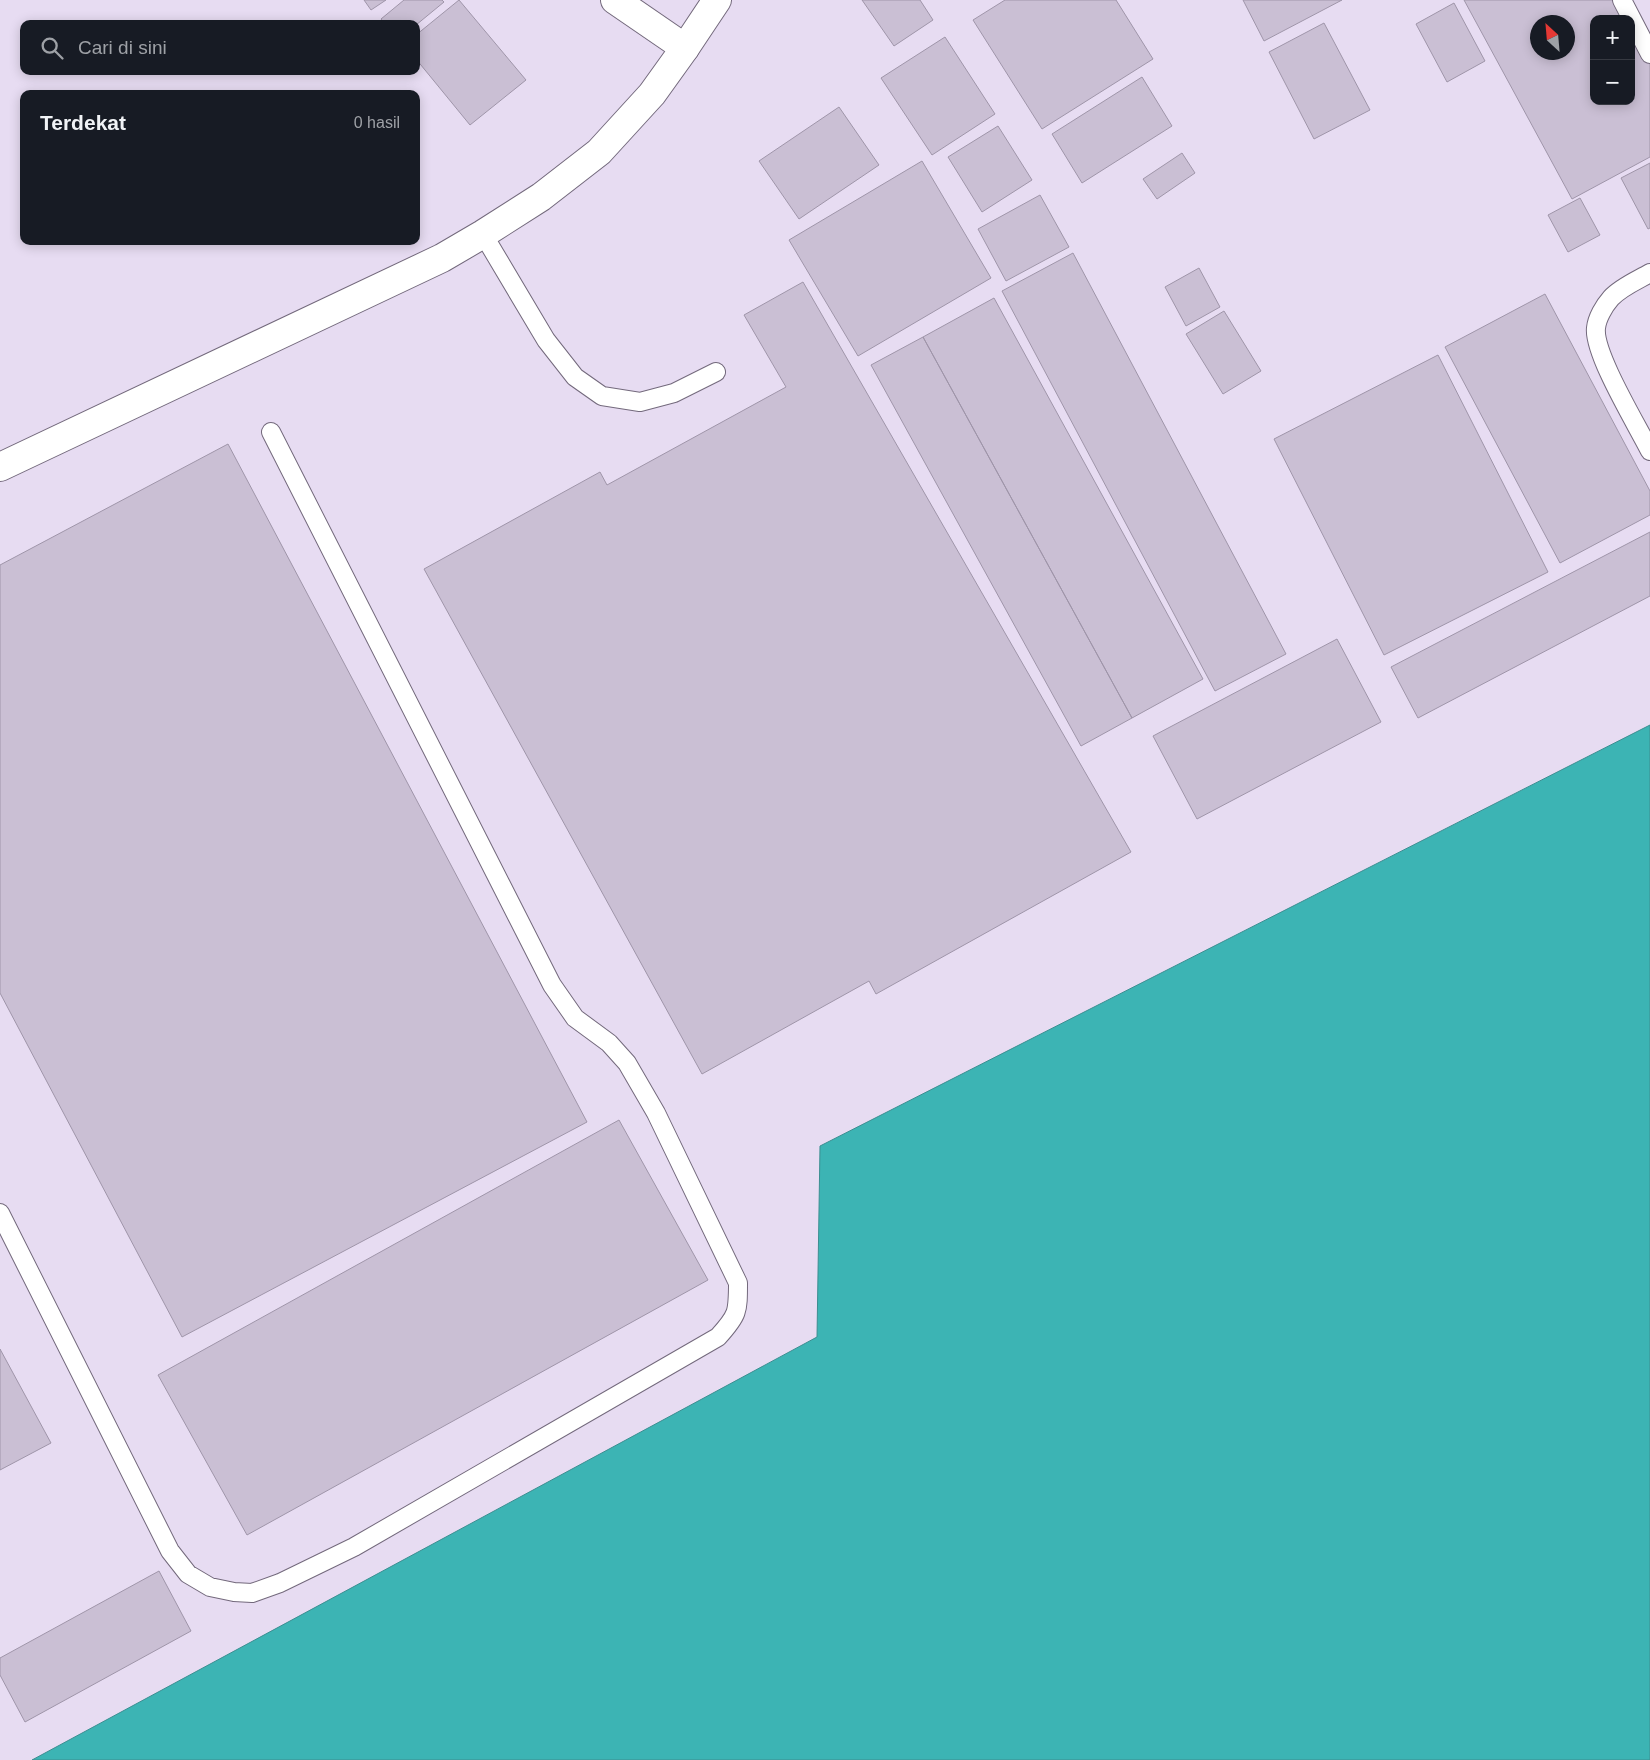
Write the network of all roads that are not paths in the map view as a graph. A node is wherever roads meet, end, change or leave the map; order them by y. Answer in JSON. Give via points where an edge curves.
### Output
{"nodes":[{"id":1,"x":615,"y":0,"type":"edge"},
{"id":2,"x":717,"y":0,"type":"edge"},
{"id":3,"x":1622,"y":0,"type":"edge"},
{"id":4,"x":685,"y":48,"type":"junction"},
{"id":5,"x":1650,"y":54,"type":"edge"},
{"id":6,"x":483,"y":234,"type":"junction"},
{"id":7,"x":1650,"y":273,"type":"edge"},
{"id":8,"x":716,"y":372,"type":"dead end"},
{"id":9,"x":271,"y":432,"type":"dead end"},
{"id":10,"x":1650,"y":451,"type":"edge"},
{"id":11,"x":0,"y":466,"type":"edge"},
{"id":12,"x":0,"y":1213,"type":"edge"}],
"edges":[{"from":1,"to":4,"type":"main road"},
{"from":2,"to":4,"type":"main road"},
{"from":3,"to":5,"type":"lane"},
{"from":4,"to":6,"type":"main road","via":[[652,94],[599,152],[540,197]]},
{"from":6,"to":8,"type":"lane","via":[[546,340],[575,377],[602,396],[640,402],[674,393]]},
{"from":6,"to":11,"type":"main road","via":[[442,258]]},
{"from":7,"to":10,"type":"lane","via":[[1612,297],[1601,312],[1596,328],[1597,344],[1605,363]]},
{"from":9,"to":12,"type":"lane","via":[[552,985],[575,1018],[609,1043],[627,1062],[656,1113],[738,1283],[738,1309],[718,1337],[354,1547],[280,1583],[252,1593],[234,1592],[210,1587],[188,1574],[170,1551]]}]}
